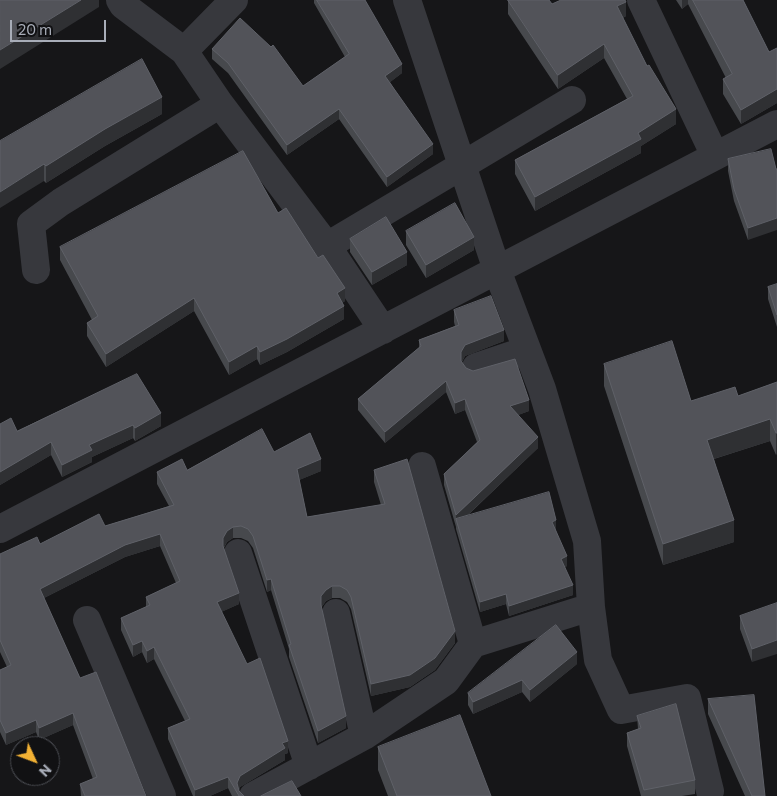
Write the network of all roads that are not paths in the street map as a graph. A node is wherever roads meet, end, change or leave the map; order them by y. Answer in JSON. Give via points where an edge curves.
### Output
{"nodes":[{"id":1,"x":120,"y":0,"type":"edge"},
{"id":2,"x":234,"y":0,"type":"edge"},
{"id":3,"x":407,"y":0,"type":"edge"},
{"id":4,"x":641,"y":0,"type":"edge"},
{"id":5,"x":184,"y":51,"type":"junction"},
{"id":6,"x":572,"y":100,"type":"dead end"},
{"id":7,"x":220,"y":104,"type":"junction"},
{"id":8,"x":777,"y":124,"type":"edge"},
{"id":9,"x":715,"y":156,"type":"junction"},
{"id":10,"x":461,"y":166,"type":"junction"},
{"id":11,"x":327,"y":246,"type":"junction"},
{"id":12,"x":36,"y":270,"type":"dead end"},
{"id":13,"x":497,"y":270,"type":"junction"},
{"id":14,"x":383,"y":330,"type":"junction"},
{"id":15,"x":527,"y":350,"type":"junction"},
{"id":16,"x":476,"y":367,"type":"dead end"},
{"id":17,"x":422,"y":466,"type":"dead end"},
{"id":18,"x":0,"y":529,"type":"edge"},
{"id":19,"x":238,"y":553,"type":"dead end"},
{"id":20,"x":591,"y":607,"type":"junction"},
{"id":21,"x":336,"y":613,"type":"dead end"},
{"id":22,"x":87,"y":620,"type":"dead end"},
{"id":23,"x":473,"y":644,"type":"junction"},
{"id":24,"x":364,"y":736,"type":"junction"},
{"id":25,"x":310,"y":766,"type":"junction"},
{"id":26,"x":710,"y":790,"type":"dead end"},
{"id":27,"x":162,"y":796,"type":"edge"},
{"id":28,"x":253,"y":796,"type":"edge"}],
"edges":[{"from":1,"to":5,"type":"street"},
{"from":2,"to":5,"type":"street"},
{"from":3,"to":10,"type":"street"},
{"from":4,"to":9,"type":"street"},
{"from":5,"to":7,"type":"street"},
{"from":6,"to":10,"type":"street"},
{"from":7,"to":11,"type":"street"},
{"from":7,"to":12,"type":"street","via":[[31,224]]},
{"from":8,"to":9,"type":"street"},
{"from":9,"to":13,"type":"street"},
{"from":10,"to":11,"type":"street"},
{"from":10,"to":13,"type":"street"},
{"from":11,"to":14,"type":"street"},
{"from":13,"to":14,"type":"street"},
{"from":13,"to":15,"type":"street"},
{"from":14,"to":18,"type":"street"},
{"from":15,"to":16,"type":"street"},
{"from":15,"to":20,"type":"street","via":[[588,541]]},
{"from":17,"to":23,"type":"street"},
{"from":19,"to":25,"type":"street"},
{"from":20,"to":23,"type":"street"},
{"from":20,"to":26,"type":"street","via":[[598,660],[621,710],[686,698]]},
{"from":21,"to":24,"type":"street"},
{"from":22,"to":27,"type":"street"},
{"from":23,"to":24,"type":"street","via":[[446,680]]},
{"from":24,"to":25,"type":"street"},
{"from":25,"to":28,"type":"street"}]}
